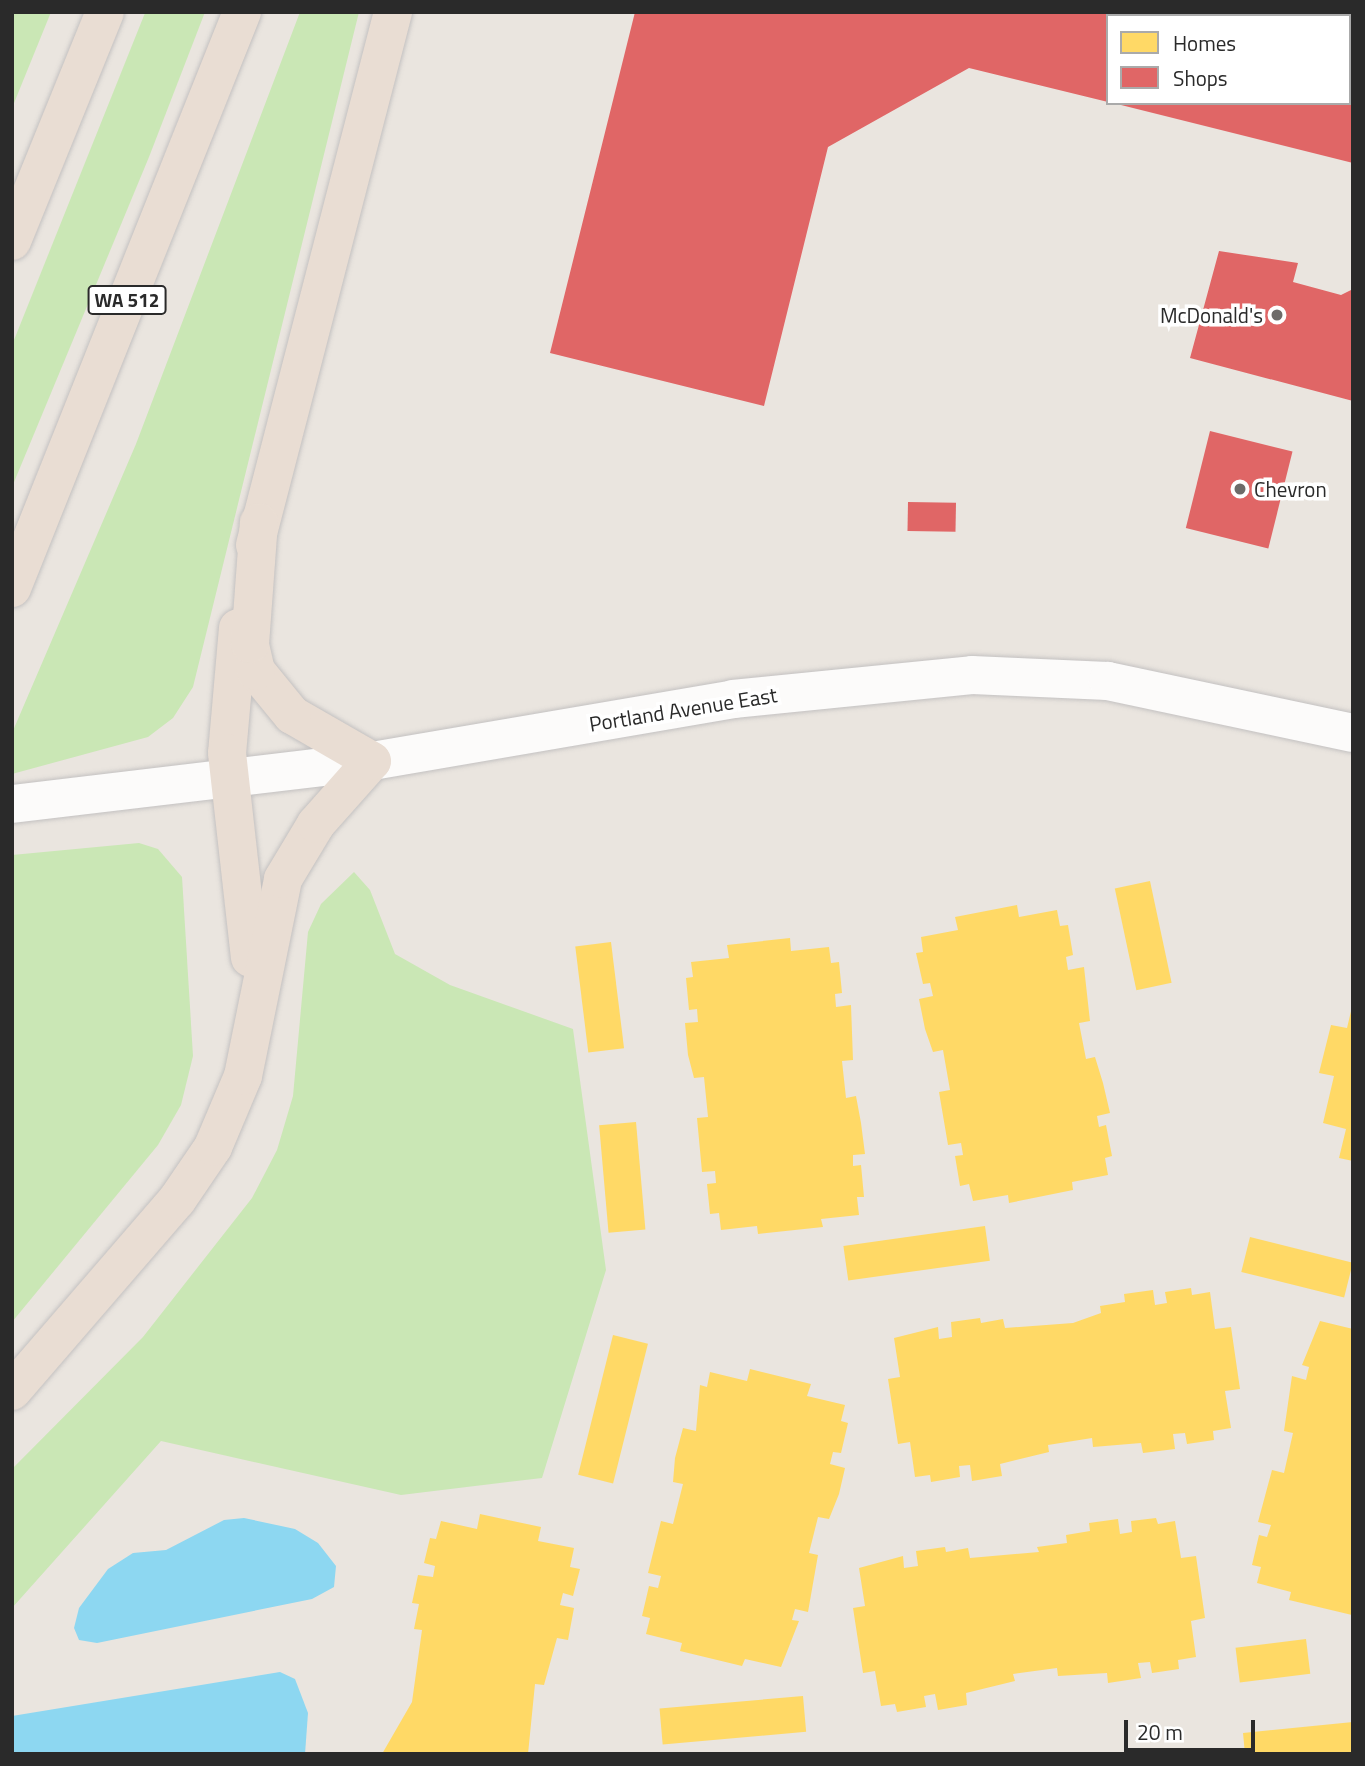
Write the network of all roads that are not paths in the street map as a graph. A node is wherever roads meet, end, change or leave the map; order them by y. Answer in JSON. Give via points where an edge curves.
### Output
{"nodes":[{"id":1,"x":105,"y":12,"type":"edge"},
{"id":2,"x":242,"y":12,"type":"edge"},
{"id":3,"x":393,"y":12,"type":"edge"},
{"id":4,"x":12,"y":241,"type":"edge"},
{"id":5,"x":259,"y":522,"type":"junction"},
{"id":6,"x":12,"y":588,"type":"edge"},
{"id":7,"x":1353,"y":733,"type":"edge"},
{"id":8,"x":372,"y":761,"type":"junction"},
{"id":9,"x":229,"y":777,"type":"junction"},
{"id":10,"x":12,"y":804,"type":"edge"},
{"id":11,"x":252,"y":1007,"type":"junction"},
{"id":12,"x":12,"y":1391,"type":"edge"}],
"edges":[{"from":1,"to":4,"type":"highway"},
{"from":2,"to":6,"type":"highway","number":"WA 512"},
{"from":3,"to":5,"type":"highway"},
{"from":5,"to":8,"type":"highway","via":[[250,644],[256,671],[292,715]]},
{"from":5,"to":9,"type":"highway","via":[[232,674]]},
{"from":7,"to":8,"type":"main road","name":"Portland Avenue East","via":[[1108,681],[972,675],[733,699]]},
{"from":8,"to":9,"type":"main road","name":"Portland Avenue East"},
{"from":8,"to":11,"type":"highway","via":[[316,824],[283,879]]},
{"from":9,"to":10,"type":"main road","name":"Portland Avenue East"},
{"from":9,"to":11,"type":"highway","via":[[245,883]]},
{"from":11,"to":12,"type":"highway","via":[[243,1076],[213,1147],[177,1200]]}]}
